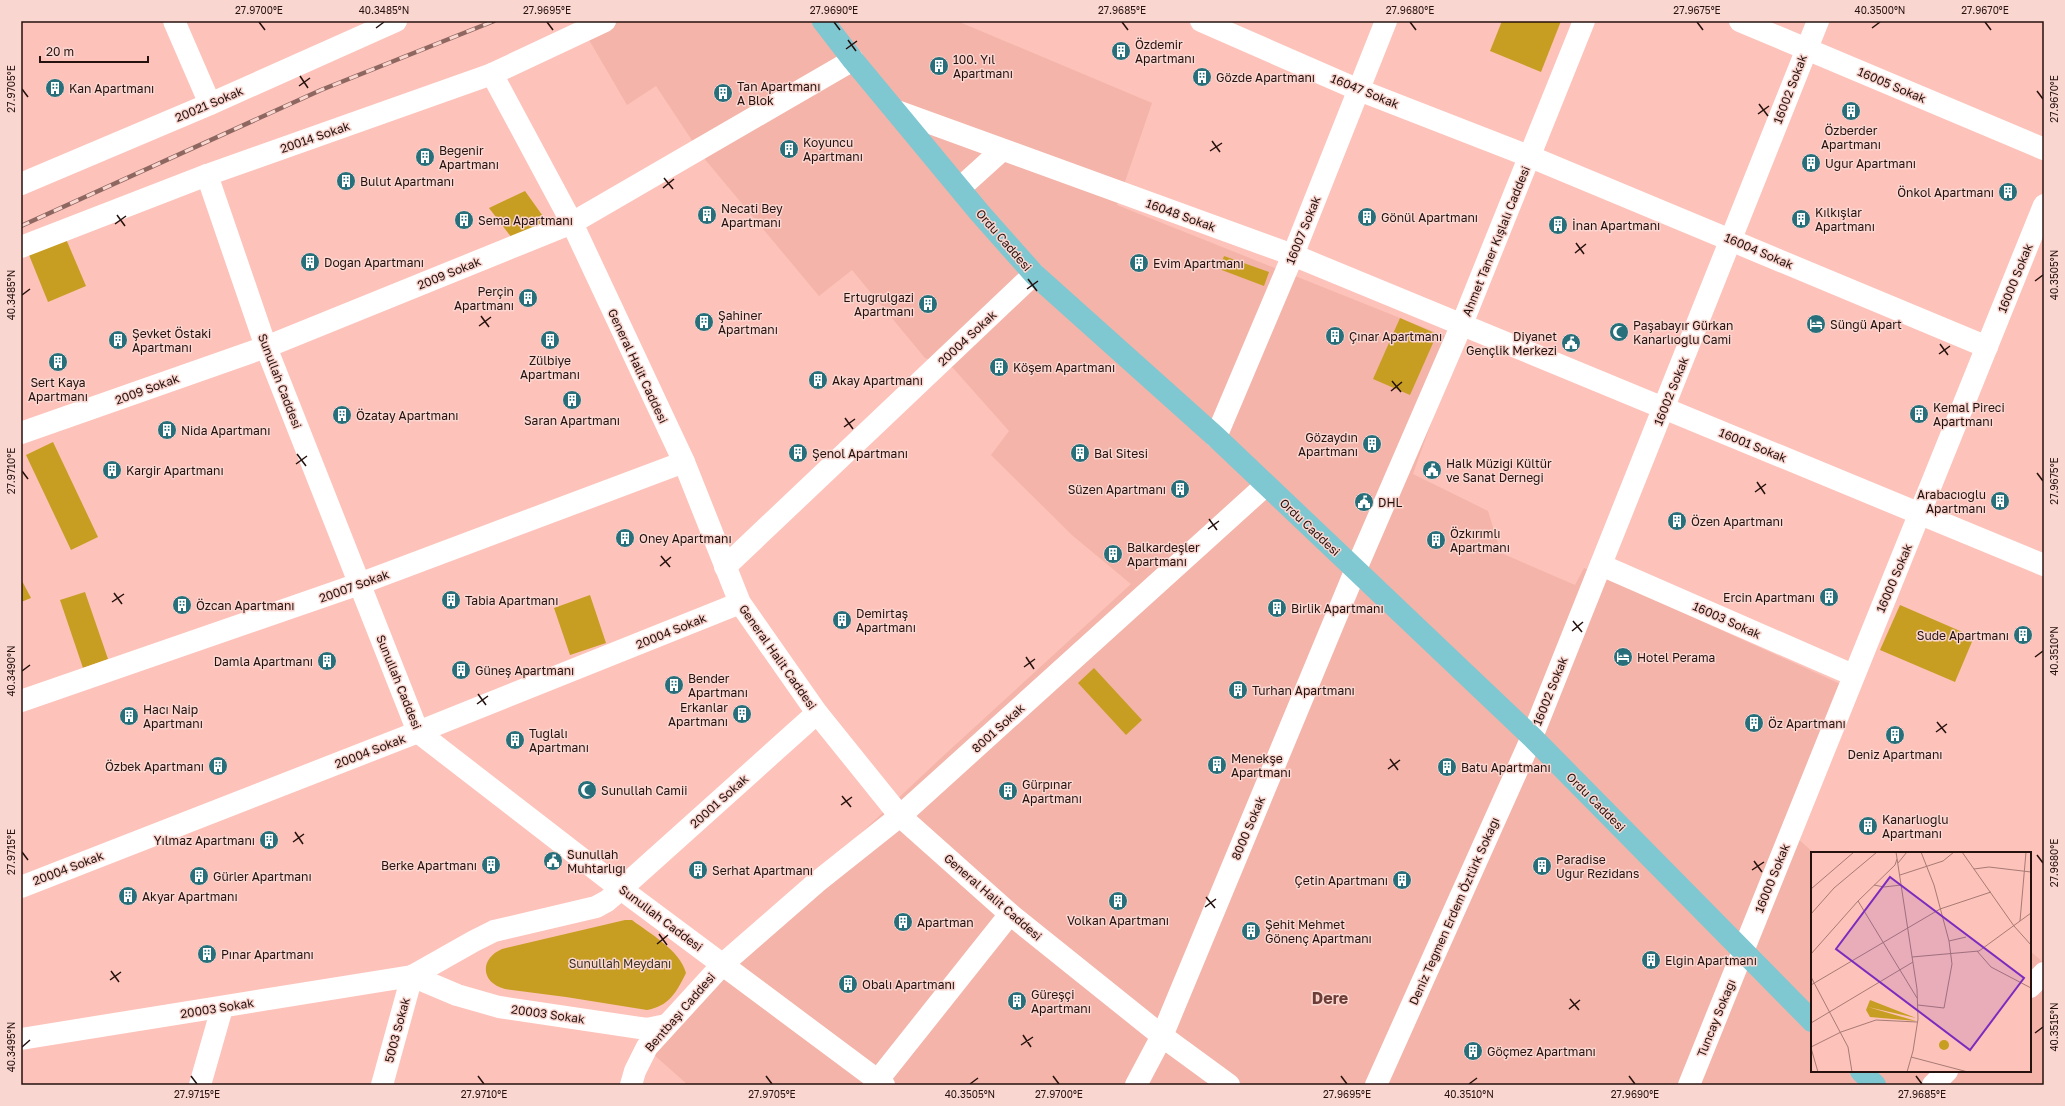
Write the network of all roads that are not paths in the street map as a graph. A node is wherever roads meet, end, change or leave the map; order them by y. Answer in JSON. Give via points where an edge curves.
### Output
{"nodes":[{"id":1,"x":174,"y":21,"type":"edge"},
{"id":2,"x":396,"y":21,"type":"edge"},
{"id":3,"x":605,"y":21,"type":"edge"},
{"id":4,"x":823,"y":21,"type":"edge"},
{"id":5,"x":1201,"y":21,"type":"edge"},
{"id":6,"x":1386,"y":21,"type":"edge"},
{"id":7,"x":1584,"y":21,"type":"edge"},
{"id":8,"x":1740,"y":21,"type":"edge"},
{"id":9,"x":1818,"y":21,"type":"edge"},
{"id":10,"x":1806,"y":49,"type":"junction"},
{"id":11,"x":853,"y":60,"type":"junction"},
{"id":12,"x":492,"y":74,"type":"junction"},
{"id":13,"x":1359,"y":90,"type":"junction"},
{"id":14,"x":210,"y":104,"type":"junction"},
{"id":15,"x":897,"y":111,"type":"junction"},
{"id":16,"x":2044,"y":149,"type":"edge"},
{"id":17,"x":1002,"y":150,"type":"junction"},
{"id":18,"x":1531,"y":157,"type":"junction"},
{"id":19,"x":206,"y":175,"type":"junction"},
{"id":20,"x":21,"y":184,"type":"edge"},
{"id":21,"x":960,"y":188,"type":"junction"},
{"id":22,"x":2044,"y":206,"type":"edge"},
{"id":23,"x":572,"y":223,"type":"junction"},
{"id":24,"x":1732,"y":239,"type":"junction"},
{"id":25,"x":21,"y":247,"type":"edge"},
{"id":26,"x":1293,"y":255,"type":"junction"},
{"id":27,"x":1034,"y":274,"type":"junction"},
{"id":28,"x":1462,"y":324,"type":"junction"},
{"id":29,"x":266,"y":347,"type":"junction"},
{"id":30,"x":1987,"y":347,"type":"junction"},
{"id":31,"x":1664,"y":409,"type":"junction"},
{"id":32,"x":21,"y":434,"type":"edge"},
{"id":33,"x":1216,"y":437,"type":"junction"},
{"id":34,"x":684,"y":462,"type":"junction"},
{"id":35,"x":1266,"y":485,"type":"junction"},
{"id":36,"x":1921,"y":514,"type":"junction"},
{"id":37,"x":1601,"y":565,"type":"junction"},
{"id":38,"x":2044,"y":565,"type":"edge"},
{"id":39,"x":725,"y":567,"type":"junction"},
{"id":40,"x":1356,"y":569,"type":"junction"},
{"id":41,"x":359,"y":584,"type":"junction"},
{"id":42,"x":740,"y":603,"type":"junction"},
{"id":43,"x":1853,"y":675,"type":"junction"},
{"id":44,"x":21,"y":702,"type":"edge"},
{"id":45,"x":817,"y":713,"type":"junction"},
{"id":46,"x":418,"y":732,"type":"junction"},
{"id":47,"x":1532,"y":737,"type":"junction"},
{"id":48,"x":900,"y":816,"type":"junction"},
{"id":49,"x":21,"y":887,"type":"edge"},
{"id":50,"x":621,"y":889,"type":"junction"},
{"id":51,"x":1010,"y":914,"type":"junction"},
{"id":52,"x":1742,"y":951,"type":"junction"},
{"id":53,"x":722,"y":964,"type":"junction"},
{"id":54,"x":2044,"y":973,"type":"edge"},
{"id":55,"x":412,"y":976,"type":"junction"},
{"id":56,"x":2031,"y":986,"type":"edge"},
{"id":57,"x":222,"y":1008,"type":"junction"},
{"id":58,"x":1811,"y":1020,"type":"edge"},
{"id":59,"x":666,"y":1026,"type":"junction"},
{"id":60,"x":1162,"y":1036,"type":"junction"},
{"id":61,"x":21,"y":1039,"type":"edge"},
{"id":62,"x":1862,"y":1072,"type":"edge"},
{"id":63,"x":1946,"y":1072,"type":"edge"},
{"id":64,"x":879,"y":1083,"type":"edge"},
{"id":65,"x":200,"y":1085,"type":"edge"},
{"id":66,"x":382,"y":1085,"type":"edge"},
{"id":67,"x":631,"y":1085,"type":"edge"},
{"id":68,"x":1136,"y":1085,"type":"edge"},
{"id":69,"x":1230,"y":1085,"type":"edge"},
{"id":70,"x":1376,"y":1085,"type":"edge"},
{"id":71,"x":1689,"y":1085,"type":"edge"},
{"id":72,"x":1875,"y":1085,"type":"edge"},
{"id":73,"x":1933,"y":1085,"type":"edge"}],
"edges":[{"from":1,"to":14,"type":"street"},
{"from":2,"to":14,"type":"street","name":"20021 Sokak"},
{"from":3,"to":12,"type":"street","name":"20014 Sokak"},
{"from":4,"to":11,"type":"main road","name":"Ordu Caddesi"},
{"from":5,"to":13,"type":"street","name":"16047 Sokak"},
{"from":6,"to":13,"type":"street","name":"16007 Sokak"},
{"from":7,"to":18,"type":"street","name":"Ahmet Taner Kışlalı Caddesi"},
{"from":8,"to":10,"type":"street","name":"16005 Sokak"},
{"from":9,"to":10,"type":"street","name":"16002 Sokak"},
{"from":10,"to":16,"type":"street","name":"16005 Sokak"},
{"from":10,"to":24,"type":"street","name":"16002 Sokak"},
{"from":11,"to":15,"type":"main road","name":"Ordu Caddesi"},
{"from":11,"to":23,"type":"street","name":"2009 Sokak"},
{"from":12,"to":19,"type":"street","name":"20014 Sokak"},
{"from":12,"to":23,"type":"street","name":"General Halit Caddesi"},
{"from":13,"to":18,"type":"street","name":"16047 Sokak"},
{"from":13,"to":26,"type":"street","name":"16007 Sokak"},
{"from":14,"to":20,"type":"street","name":"20021 Sokak"},
{"from":15,"to":17,"type":"street","name":"16048 Sokak"},
{"from":15,"to":21,"type":"main road","name":"Ordu Caddesi"},
{"from":17,"to":21,"type":"street"},
{"from":17,"to":26,"type":"street","name":"16048 Sokak"},
{"from":18,"to":24,"type":"street","name":"16004 Sokak"},
{"from":18,"to":28,"type":"street","name":"Ahmet Taner Kışlalı Caddesi"},
{"from":19,"to":25,"type":"street","name":"20014 Sokak"},
{"from":19,"to":29,"type":"street","name":"Sunullah Caddesi"},
{"from":21,"to":27,"type":"main road","name":"Ordu Caddesi"},
{"from":22,"to":30,"type":"street","name":"16000 Sokak"},
{"from":23,"to":29,"type":"street","name":"2009 Sokak"},
{"from":23,"to":34,"type":"street","name":"General Halit Caddesi"},
{"from":24,"to":30,"type":"street","name":"16004 Sokak"},
{"from":24,"to":31,"type":"street","name":"16002 Sokak"},
{"from":26,"to":28,"type":"street","name":"16048 Sokak"},
{"from":26,"to":33,"type":"street","name":"16007 Sokak"},
{"from":27,"to":33,"type":"main road","name":"Ordu Caddesi"},
{"from":27,"to":39,"type":"street","name":"20004 Sokak"},
{"from":28,"to":31,"type":"street","name":"16001 Sokak"},
{"from":28,"to":40,"type":"street","name":"Ahmet Taner Kışlalı Caddesi"},
{"from":29,"to":32,"type":"street","name":"2009 Sokak"},
{"from":29,"to":41,"type":"street","name":"Sunullah Caddesi"},
{"from":30,"to":36,"type":"street","name":"16000 Sokak"},
{"from":31,"to":36,"type":"street","name":"16001 Sokak"},
{"from":31,"to":37,"type":"street","name":"16002 Sokak"},
{"from":33,"to":35,"type":"main road","name":"Ordu Caddesi"},
{"from":34,"to":39,"type":"street","name":"General Halit Caddesi"},
{"from":34,"to":41,"type":"street","name":"20007 Sokak"},
{"from":35,"to":40,"type":"main road","name":"Ordu Caddesi"},
{"from":35,"to":48,"type":"street","name":"8001 Sokak"},
{"from":36,"to":38,"type":"street","name":"16001 Sokak"},
{"from":36,"to":43,"type":"street","name":"16000 Sokak"},
{"from":37,"to":43,"type":"street","name":"16003 Sokak"},
{"from":37,"to":47,"type":"street","name":"16002 Sokak"},
{"from":39,"to":42,"type":"street","name":"General Halit Caddesi"},
{"from":40,"to":47,"type":"main road","name":"Ordu Caddesi"},
{"from":40,"to":60,"type":"street","name":"8000 Sokak"},
{"from":41,"to":44,"type":"street","name":"20007 Sokak"},
{"from":41,"to":46,"type":"street","name":"Sunullah Caddesi"},
{"from":42,"to":45,"type":"street","name":"General Halit Caddesi"},
{"from":42,"to":46,"type":"street","name":"20004 Sokak"},
{"from":43,"to":52,"type":"street","name":"16000 Sokak"},
{"from":45,"to":48,"type":"street","name":"General Halit Caddesi"},
{"from":45,"to":50,"type":"street","name":"20001 Sokak"},
{"from":46,"to":49,"type":"street","name":"20004 Sokak"},
{"from":46,"to":50,"type":"street","name":"Sunullah Caddesi"},
{"from":47,"to":52,"type":"main road","name":"Ordu Caddesi"},
{"from":47,"to":70,"type":"street","name":"Deniz Teğmen Erdem Öztürk Sokağı"},
{"from":48,"to":51,"type":"street","name":"General Halit Caddesi"},
{"from":48,"to":53,"type":"street","name":"8001 Sokak","via":[[817,882]]},
{"from":50,"to":53,"type":"street","name":"Sunullah Caddesi"},
{"from":50,"to":55,"type":"street","name":"20003 Sokak","via":[[601,905],[494,931]]},
{"from":51,"to":60,"type":"street","name":"General Halit Caddesi"},
{"from":51,"to":64,"type":"street"},
{"from":52,"to":58,"type":"main road","name":"Ordu Caddesi"},
{"from":52,"to":71,"type":"street","name":"Tuncay Sokağı"},
{"from":53,"to":59,"type":"street","name":"Bentbaşı Caddesi"},
{"from":53,"to":64,"type":"street","name":"Sunullah Caddesi"},
{"from":54,"to":56,"type":"street"},
{"from":55,"to":57,"type":"street","name":"20003 Sokak"},
{"from":55,"to":59,"type":"street","name":"20003 Sokak","via":[[457,995],[499,1007],[646,1028]]},
{"from":55,"to":66,"type":"street","name":"5003 Sokak"},
{"from":57,"to":61,"type":"street","name":"20003 Sokak"},
{"from":57,"to":65,"type":"street"},
{"from":59,"to":67,"type":"street","name":"Bentbaşı Caddesi","via":[[648,1047],[635,1071]]},
{"from":60,"to":68,"type":"street","name":"8000 Sokak"},
{"from":60,"to":69,"type":"street","name":"General Halit Caddesi"},
{"from":62,"to":72,"type":"main road"},
{"from":63,"to":73,"type":"street"}]}
